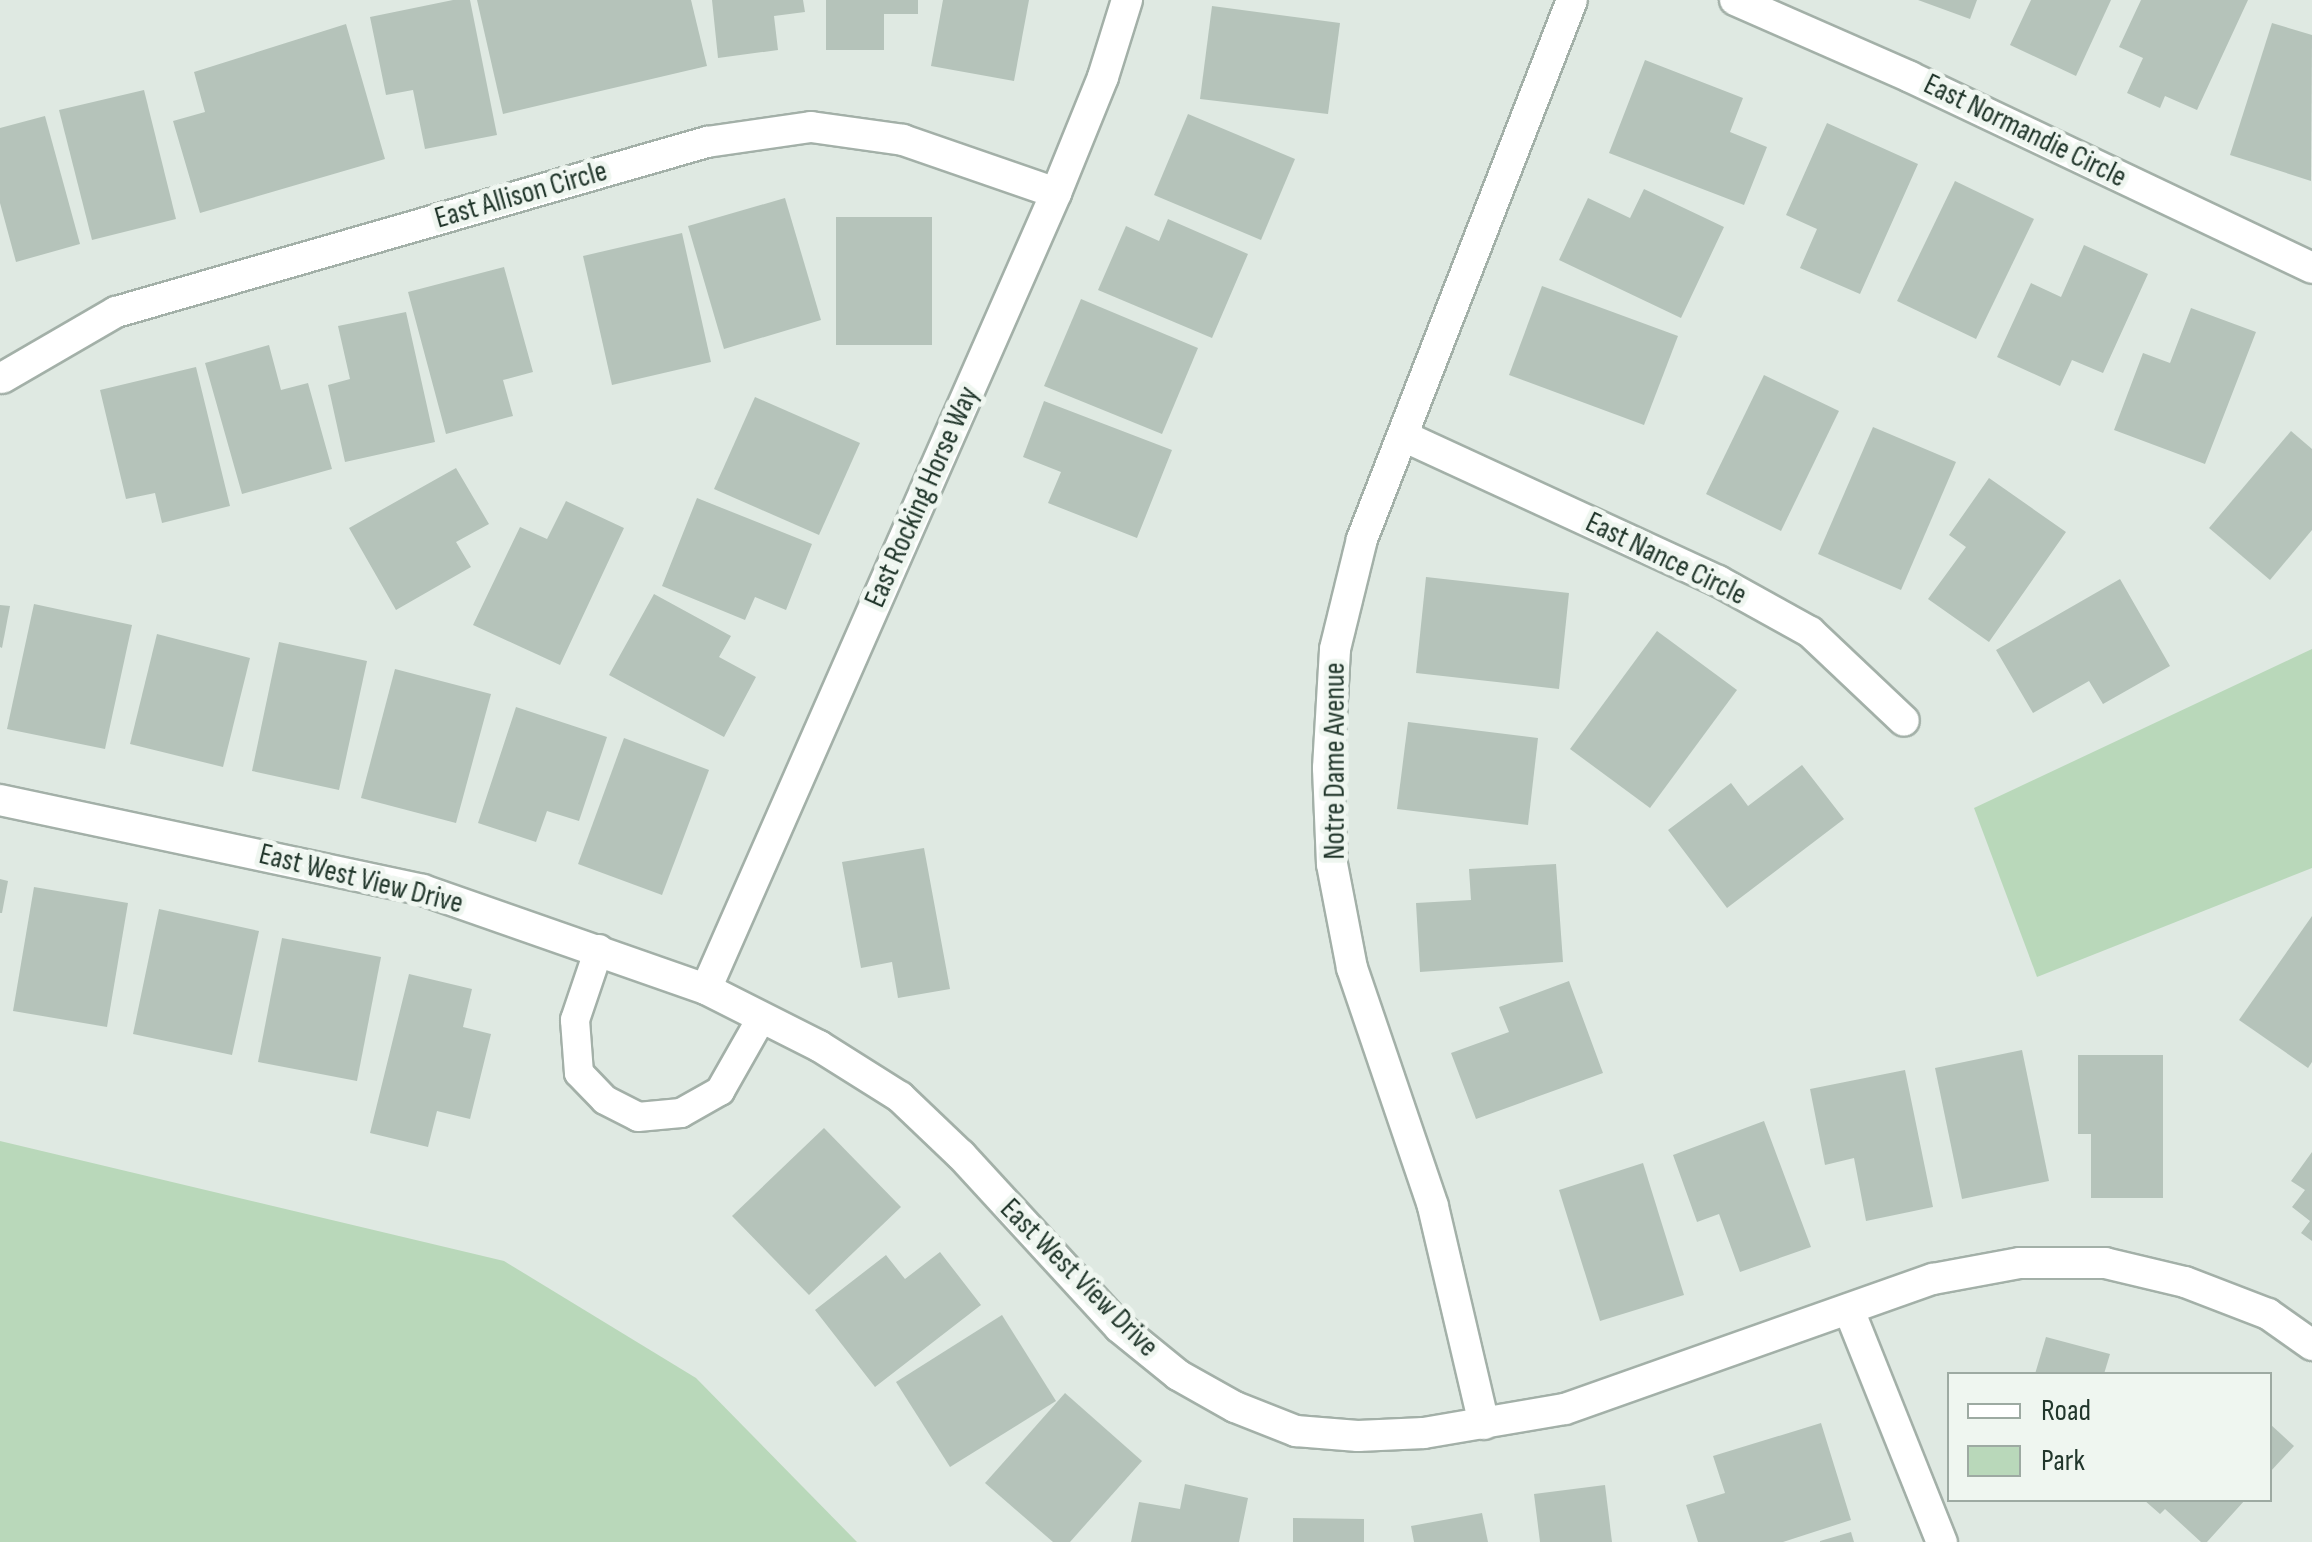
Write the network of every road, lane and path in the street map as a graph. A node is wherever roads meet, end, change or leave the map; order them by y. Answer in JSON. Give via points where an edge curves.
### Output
{"nodes":[{"id":1,"x":1127,"y":0,"type":"edge"},
{"id":2,"x":1572,"y":0,"type":"edge"},
{"id":3,"x":1735,"y":0,"type":"edge"},
{"id":4,"x":1056,"y":193,"type":"junction"},
{"id":5,"x":2312,"y":268,"type":"edge"},
{"id":6,"x":2,"y":378,"type":"edge"},
{"id":7,"x":1403,"y":436,"type":"junction"},
{"id":8,"x":1904,"y":721,"type":"dead end"},
{"id":9,"x":0,"y":800,"type":"edge"},
{"id":10,"x":598,"y":949,"type":"junction"},
{"id":11,"x":706,"y":989,"type":"junction"},
{"id":12,"x":762,"y":1017,"type":"junction"},
{"id":13,"x":1849,"y":1310,"type":"junction"},
{"id":14,"x":2312,"y":1344,"type":"edge"},
{"id":15,"x":1484,"y":1424,"type":"junction"},
{"id":16,"x":1942,"y":1542,"type":"edge"}],
"edges":[{"from":1,"to":4,"type":"street","name":"East Rocking Horse Way"},
{"from":2,"to":7,"type":"street","name":"Notre Dame Avenue"},
{"from":3,"to":5,"type":"street","name":"East Normandie Circle"},
{"from":4,"to":6,"type":"street","name":"East Allison Circle","via":[[904,140],[811,127],[706,142],[116,312]]},
{"from":4,"to":11,"type":"street","name":"East Rocking Horse Way"},
{"from":7,"to":8,"type":"street","name":"East Nance Circle","via":[[1718,581],[1810,632]]},
{"from":7,"to":15,"type":"street","name":"Notre Dame Avenue","via":[[1362,540],[1335,649],[1328,768],[1332,864],[1352,968],[1433,1206]]},
{"from":9,"to":10,"type":"street","name":"East West View Drive","via":[[423,890]]},
{"from":10,"to":11,"type":"street","name":"East West View Drive"},
{"from":10,"to":12,"type":"lane","via":[[575,1020],[579,1072],[605,1100],[638,1118],[681,1113],[720,1091]]},
{"from":11,"to":12,"type":"street","name":"East West View Drive"},
{"from":12,"to":15,"type":"street","name":"East West View Drive","via":[[900,1097],[1120,1327],[1178,1374],[1235,1407],[1296,1430],[1358,1436]]},
{"from":13,"to":14,"type":"street","name":"East West View Drive","via":[[1933,1279],[2020,1262],[2105,1262],[2185,1282],[2268,1314]]},
{"from":13,"to":15,"type":"street","name":"East West View Drive","via":[[1565,1409]]},
{"from":13,"to":16,"type":"street"}]}
